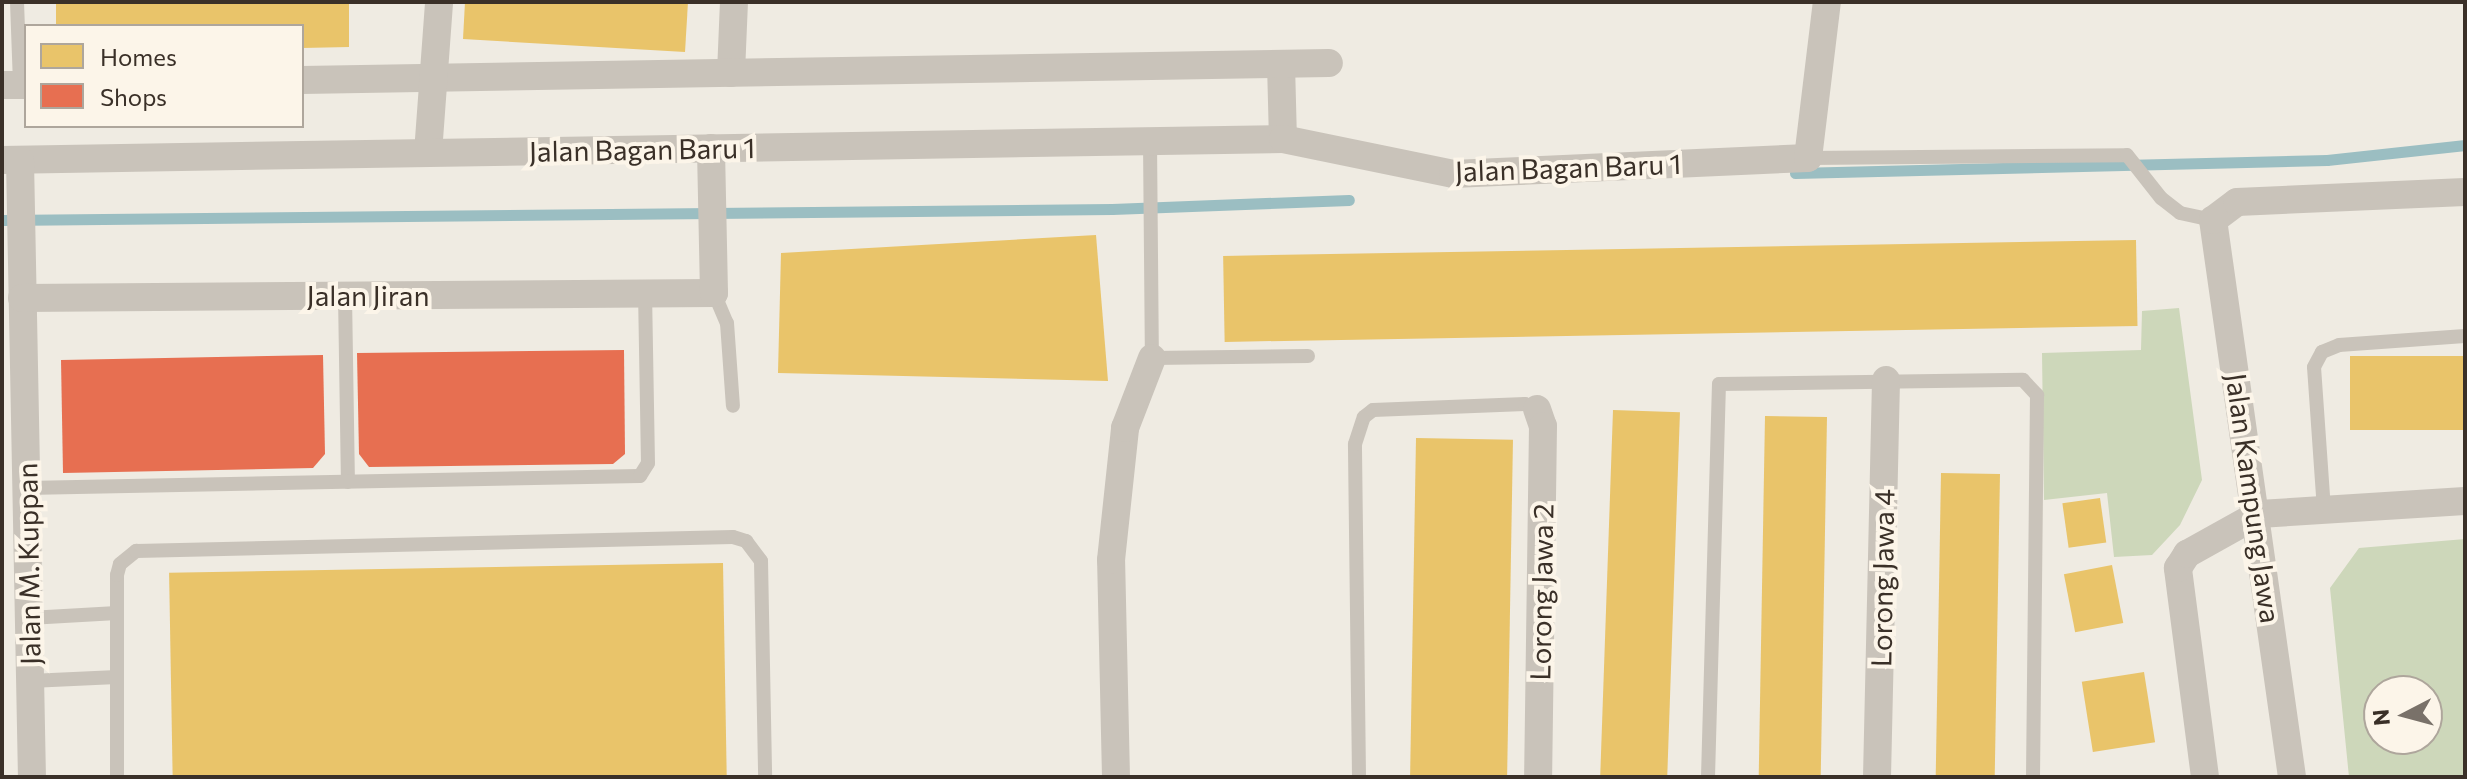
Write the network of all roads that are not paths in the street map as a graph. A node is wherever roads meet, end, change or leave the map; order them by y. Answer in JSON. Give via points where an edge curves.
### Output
{"nodes":[{"id":1,"x":17,"y":2,"type":"edge"},
{"id":2,"x":439,"y":2,"type":"edge"},
{"id":3,"x":734,"y":2,"type":"edge"},
{"id":4,"x":1827,"y":2,"type":"edge"},
{"id":5,"x":1329,"y":63,"type":"dead end"},
{"id":6,"x":1281,"y":64,"type":"junction"},
{"id":7,"x":731,"y":73,"type":"junction"},
{"id":8,"x":433,"y":78,"type":"junction"},
{"id":9,"x":304,"y":80,"type":"edge"},
{"id":10,"x":16,"y":85,"type":"edge"},
{"id":11,"x":1283,"y":139,"type":"junction"},
{"id":12,"x":1150,"y":141,"type":"junction"},
{"id":13,"x":711,"y":148,"type":"junction"},
{"id":14,"x":428,"y":153,"type":"junction"},
{"id":15,"x":1808,"y":158,"type":"junction"},
{"id":16,"x":11,"y":160,"type":"edge"},
{"id":17,"x":2465,"y":192,"type":"edge"},
{"id":18,"x":2213,"y":220,"type":"junction"},
{"id":19,"x":714,"y":293,"type":"junction"},
{"id":20,"x":645,"y":294,"type":"junction"},
{"id":21,"x":345,"y":295,"type":"junction"},
{"id":22,"x":22,"y":298,"type":"junction"},
{"id":23,"x":2465,"y":336,"type":"edge"},
{"id":24,"x":1308,"y":356,"type":"dead end"},
{"id":25,"x":1152,"y":358,"type":"junction"},
{"id":26,"x":1886,"y":380,"type":"junction"},
{"id":27,"x":733,"y":406,"type":"dead end"},
{"id":28,"x":1537,"y":409,"type":"joint"},
{"id":29,"x":348,"y":482,"type":"junction"},
{"id":30,"x":26,"y":488,"type":"junction"},
{"id":31,"x":2465,"y":501,"type":"edge"},
{"id":32,"x":2324,"y":510,"type":"junction"},
{"id":33,"x":2259,"y":514,"type":"junction"},
{"id":34,"x":117,"y":613,"type":"junction"},
{"id":35,"x":29,"y":618,"type":"junction"},
{"id":36,"x":117,"y":677,"type":"junction"},
{"id":37,"x":30,"y":681,"type":"junction"},
{"id":38,"x":32,"y":777,"type":"edge"},
{"id":39,"x":117,"y":777,"type":"edge"},
{"id":40,"x":765,"y":777,"type":"edge"},
{"id":41,"x":1116,"y":777,"type":"edge"},
{"id":42,"x":1359,"y":777,"type":"edge"},
{"id":43,"x":1538,"y":777,"type":"edge"},
{"id":44,"x":1708,"y":777,"type":"edge"},
{"id":45,"x":1877,"y":777,"type":"edge"},
{"id":46,"x":2033,"y":777,"type":"edge"},
{"id":47,"x":2205,"y":777,"type":"edge"},
{"id":48,"x":2292,"y":777,"type":"edge"}],
"edges":[{"from":1,"to":10,"type":"lane"},
{"from":2,"to":8,"type":"street"},
{"from":3,"to":7,"type":"street"},
{"from":4,"to":15,"type":"street"},
{"from":5,"to":6,"type":"street"},
{"from":6,"to":7,"type":"street"},
{"from":6,"to":11,"type":"street"},
{"from":7,"to":8,"type":"street"},
{"from":8,"to":9,"type":"street"},
{"from":8,"to":14,"type":"street"},
{"from":11,"to":12,"type":"street","name":"Jalan Bagan Baru 1"},
{"from":11,"to":15,"type":"street","name":"Jalan Bagan Baru 1","via":[[1453,174]]},
{"from":12,"to":13,"type":"street","name":"Jalan Bagan Baru 1"},
{"from":12,"to":25,"type":"lane"},
{"from":13,"to":14,"type":"street","name":"Jalan Bagan Baru 1"},
{"from":13,"to":19,"type":"street"},
{"from":14,"to":16,"type":"street","name":"Jalan Bagan Baru 1"},
{"from":15,"to":18,"type":"lane","via":[[2127,155],[2180,213]]},
{"from":16,"to":22,"type":"street","name":"Jalan M. Kuppan","via":[[20,202]]},
{"from":17,"to":18,"type":"street","via":[[2237,202]]},
{"from":18,"to":33,"type":"street","name":"Jalan Kampung Jawa"},
{"from":19,"to":20,"type":"street","name":"Jalan Jiran"},
{"from":19,"to":27,"type":"lane","via":[[727,323]]},
{"from":20,"to":21,"type":"street","name":"Jalan Jiran"},
{"from":20,"to":29,"type":"lane","via":[[648,463],[640,476]]},
{"from":21,"to":22,"type":"street","name":"Jalan Jiran"},
{"from":21,"to":29,"type":"lane"},
{"from":22,"to":30,"type":"street","name":"Jalan M. Kuppan"},
{"from":23,"to":32,"type":"lane","via":[[2339,345],[2322,352],[2314,367]]},
{"from":24,"to":25,"type":"lane"},
{"from":25,"to":41,"type":"street","via":[[1125,428],[1111,560]]},
{"from":26,"to":44,"type":"lane","via":[[1719,384]]},
{"from":26,"to":45,"type":"street","name":"Lorong Jawa 4"},
{"from":26,"to":46,"type":"lane","via":[[2023,380],[2037,395]]},
{"from":28,"to":42,"type":"lane","via":[[1525,404],[1373,410],[1364,417],[1355,444]]},
{"from":28,"to":43,"type":"street","name":"Lorong Jawa 2","via":[[1543,426]]},
{"from":29,"to":30,"type":"lane"},
{"from":30,"to":35,"type":"street","name":"Jalan M. Kuppan"},
{"from":31,"to":32,"type":"street"},
{"from":32,"to":33,"type":"street"},
{"from":33,"to":47,"type":"street","via":[[2187,554],[2178,568]]},
{"from":33,"to":48,"type":"street","name":"Jalan Kampung Jawa"},
{"from":34,"to":35,"type":"lane"},
{"from":34,"to":36,"type":"lane"},
{"from":34,"to":40,"type":"lane","via":[[120,564],[146,548],[733,537],[746,541],[761,561]]},
{"from":35,"to":37,"type":"street","name":"Jalan M. Kuppan"},
{"from":36,"to":37,"type":"lane"},
{"from":36,"to":39,"type":"lane"},
{"from":37,"to":38,"type":"street","name":"Jalan M. Kuppan"}]}
